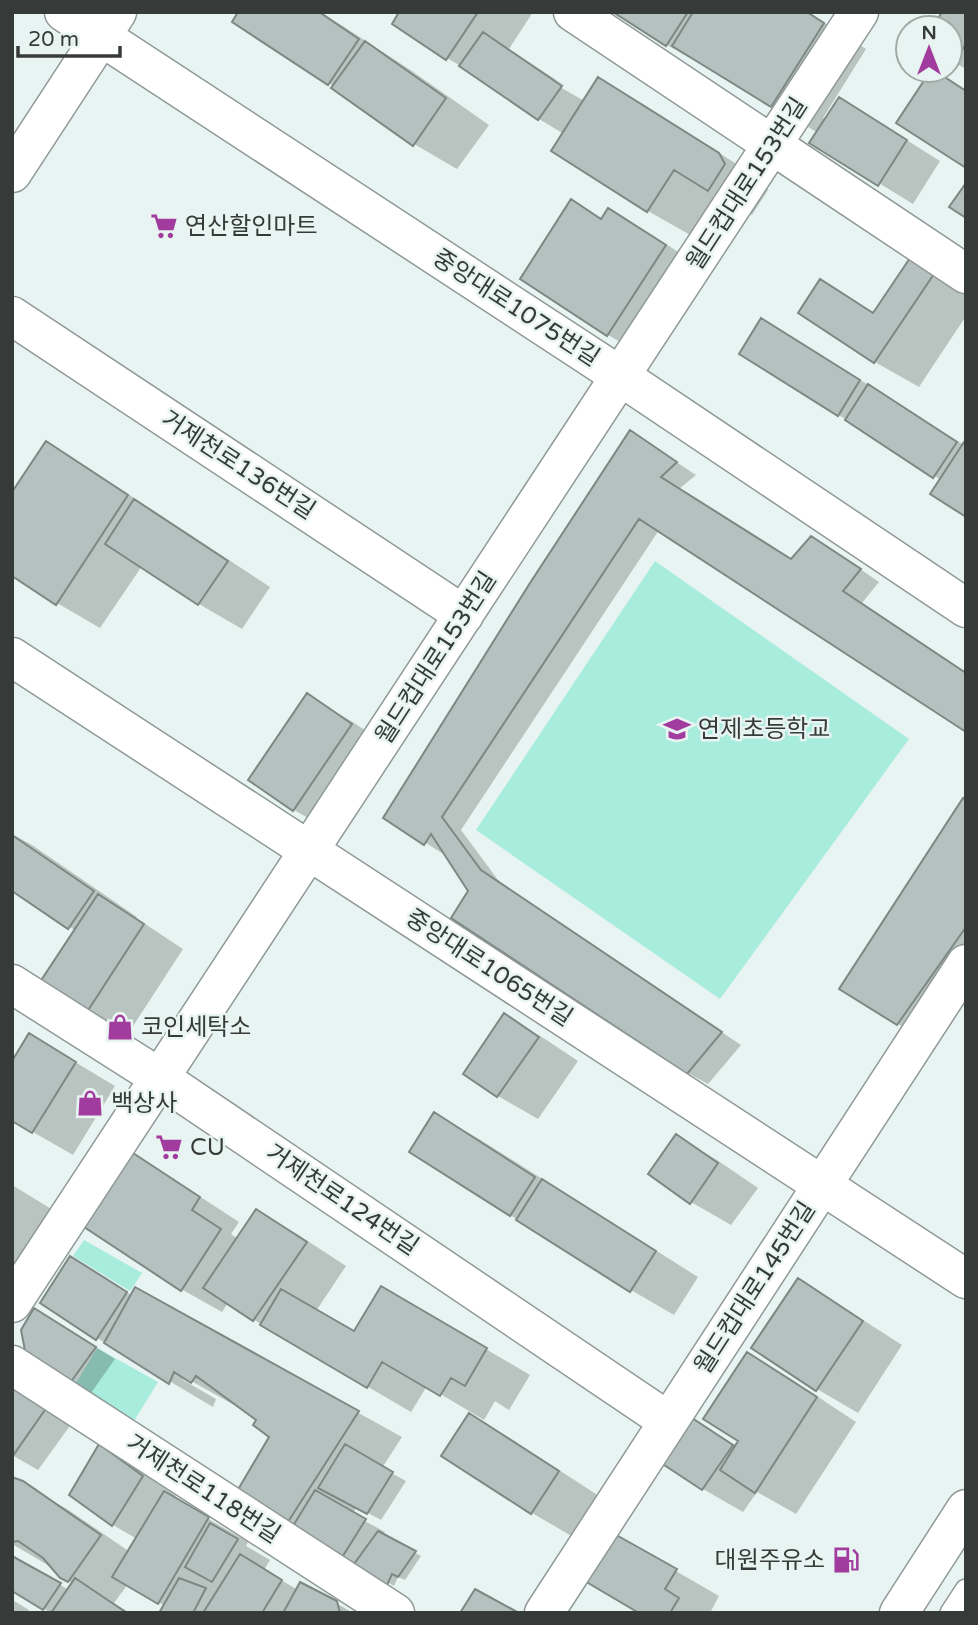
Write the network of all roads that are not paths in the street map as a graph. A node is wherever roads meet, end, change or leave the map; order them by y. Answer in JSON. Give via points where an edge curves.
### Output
{"nodes":[{"id":1,"x":64,"y":12,"type":"edge"},
{"id":2,"x":573,"y":12,"type":"edge"},
{"id":3,"x":859,"y":12,"type":"edge"},
{"id":4,"x":109,"y":24,"type":"edge"},
{"id":5,"x":772,"y":146,"type":"junction"},
{"id":6,"x":12,"y":173,"type":"edge"},
{"id":7,"x":966,"y":274,"type":"edge"},
{"id":8,"x":12,"y":316,"type":"edge"},
{"id":9,"x":620,"y":376,"type":"junction"},
{"id":10,"x":966,"y":608,"type":"edge"},
{"id":11,"x":464,"y":615,"type":"junction"},
{"id":12,"x":12,"y":657,"type":"edge"},
{"id":13,"x":309,"y":851,"type":"junction"},
{"id":14,"x":966,"y":964,"type":"edge"},
{"id":15,"x":12,"y":984,"type":"edge"},
{"id":16,"x":160,"y":1078,"type":"junction"},
{"id":17,"x":822,"y":1185,"type":"junction"},
{"id":18,"x":966,"y":1279,"type":"edge"},
{"id":19,"x":12,"y":1303,"type":"edge"},
{"id":20,"x":12,"y":1365,"type":"edge"},
{"id":21,"x":668,"y":1421,"type":"junction"},
{"id":22,"x":966,"y":1509,"type":"edge"},
{"id":23,"x":966,"y":1590,"type":"edge"},
{"id":24,"x":382,"y":1609,"type":"edge"},
{"id":25,"x":544,"y":1613,"type":"edge"},
{"id":26,"x":899,"y":1613,"type":"edge"},
{"id":27,"x":951,"y":1613,"type":"edge"}],
"edges":[{"from":1,"to":4,"type":"street","name":"중앙대로1075번길"},
{"from":2,"to":5,"type":"street"},
{"from":3,"to":5,"type":"street","name":"월드컵대로153번길"},
{"from":4,"to":6,"type":"street"},
{"from":4,"to":9,"type":"street","name":"중앙대로1075번길"},
{"from":5,"to":7,"type":"street"},
{"from":5,"to":9,"type":"street","name":"월드컵대로153번길"},
{"from":8,"to":11,"type":"street","name":"거제천로136번길"},
{"from":9,"to":10,"type":"street","name":"중앙대로1075번길"},
{"from":9,"to":11,"type":"street","name":"월드컵대로153번길"},
{"from":11,"to":13,"type":"street","name":"월드컵대로153번길"},
{"from":12,"to":13,"type":"street","name":"중앙대로1065번길"},
{"from":13,"to":16,"type":"street","name":"월드컵대로153번길"},
{"from":13,"to":17,"type":"street","name":"중앙대로1065번길"},
{"from":14,"to":17,"type":"street","name":"월드컵대로145번길"},
{"from":15,"to":16,"type":"street","name":"거제천로124번길"},
{"from":16,"to":19,"type":"street","name":"월드컵대로153번길"},
{"from":16,"to":21,"type":"street","name":"거제천로124번길"},
{"from":17,"to":18,"type":"street","name":"중앙대로1065번길"},
{"from":17,"to":21,"type":"street","name":"월드컵대로145번길"},
{"from":20,"to":24,"type":"street","name":"거제천로118번길"},
{"from":21,"to":25,"type":"street","name":"월드컵대로145번길"},
{"from":22,"to":26,"type":"street"},
{"from":23,"to":27,"type":"lane"}]}
